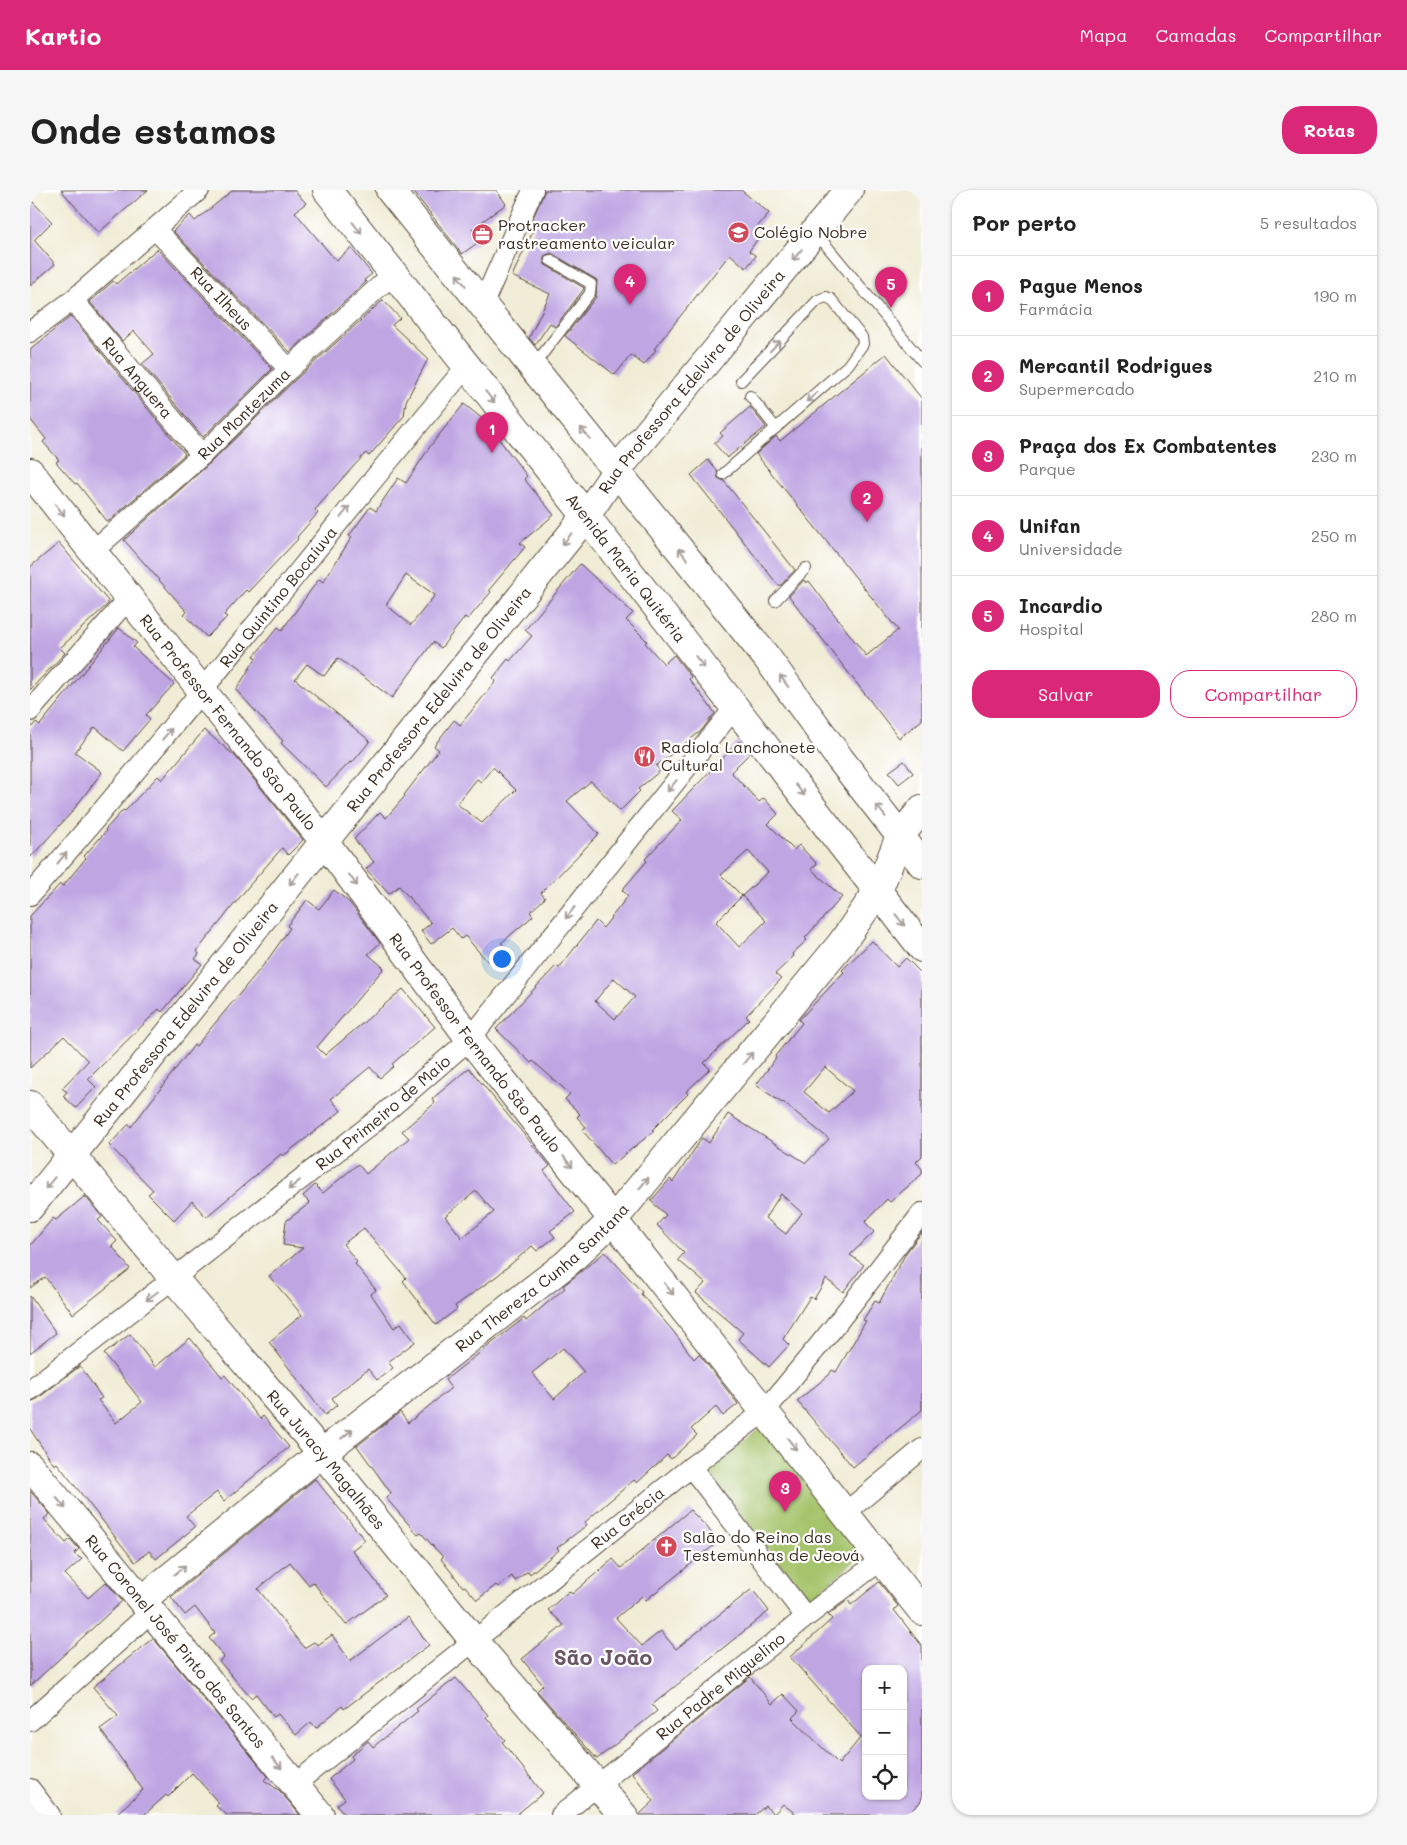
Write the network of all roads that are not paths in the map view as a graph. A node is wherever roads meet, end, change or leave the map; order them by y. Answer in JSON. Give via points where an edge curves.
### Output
{"nodes":[{"id":1,"x":200,"y":190,"type":"edge"},
{"id":2,"x":327,"y":190,"type":"edge"},
{"id":3,"x":390,"y":190,"type":"edge"},
{"id":4,"x":533,"y":190,"type":"edge"},
{"id":5,"x":849,"y":190,"type":"edge"},
{"id":6,"x":154,"y":229,"type":"junction"},
{"id":7,"x":816,"y":232,"type":"junction"},
{"id":8,"x":550,"y":260,"type":"dead end"},
{"id":9,"x":393,"y":274,"type":"junction"},
{"id":10,"x":74,"y":300,"type":"junction"},
{"id":11,"x":482,"y":306,"type":"junction"},
{"id":12,"x":30,"y":332,"type":"edge"},
{"id":13,"x":922,"y":361,"type":"edge"},
{"id":14,"x":466,"y":367,"type":"junction"},
{"id":15,"x":532,"y":368,"type":"junction"},
{"id":16,"x":289,"y":369,"type":"junction"},
{"id":17,"x":741,"y":381,"type":"dead end"},
{"id":18,"x":750,"y":396,"type":"dead end"},
{"id":19,"x":776,"y":428,"type":"junction"},
{"id":20,"x":202,"y":455,"type":"junction"},
{"id":21,"x":616,"y":471,"type":"junction"},
{"id":22,"x":30,"y":472,"type":"edge"},
{"id":23,"x":723,"y":474,"type":"dead end"},
{"id":24,"x":586,"y":516,"type":"junction"},
{"id":25,"x":93,"y":551,"type":"junction"},
{"id":26,"x":806,"y":568,"type":"dead end"},
{"id":27,"x":130,"y":598,"type":"junction"},
{"id":28,"x":775,"y":601,"type":"dead end"},
{"id":29,"x":203,"y":692,"type":"junction"},
{"id":30,"x":735,"y":707,"type":"junction"},
{"id":31,"x":30,"y":711,"type":"edge"},
{"id":32,"x":922,"y":809,"type":"edge"},
{"id":33,"x":900,"y":836,"type":"junction"},
{"id":34,"x":324,"y":841,"type":"junction"},
{"id":35,"x":922,"y":864,"type":"edge"},
{"id":36,"x":878,"y":891,"type":"junction"},
{"id":37,"x":30,"y":895,"type":"edge"},
{"id":38,"x":922,"y":948,"type":"edge"},
{"id":39,"x":470,"y":1039,"type":"junction"},
{"id":40,"x":30,"y":1105,"type":"edge"},
{"id":41,"x":72,"y":1155,"type":"junction"},
{"id":42,"x":30,"y":1208,"type":"edge"},
{"id":43,"x":922,"y":1212,"type":"edge"},
{"id":44,"x":614,"y":1219,"type":"junction"},
{"id":45,"x":174,"y":1279,"type":"junction"},
{"id":46,"x":30,"y":1390,"type":"edge"},
{"id":47,"x":765,"y":1410,"type":"junction"},
{"id":48,"x":922,"y":1449,"type":"edge"},
{"id":49,"x":322,"y":1453,"type":"junction"},
{"id":50,"x":30,"y":1466,"type":"edge"},
{"id":51,"x":691,"y":1466,"type":"junction"},
{"id":52,"x":845,"y":1513,"type":"junction"},
{"id":53,"x":881,"y":1560,"type":"junction"},
{"id":54,"x":147,"y":1606,"type":"junction"},
{"id":55,"x":922,"y":1611,"type":"edge"},
{"id":56,"x":806,"y":1617,"type":"junction"},
{"id":57,"x":474,"y":1641,"type":"junction"},
{"id":58,"x":30,"y":1721,"type":"edge"},
{"id":59,"x":295,"y":1784,"type":"junction"},
{"id":60,"x":598,"y":1786,"type":"junction"},
{"id":61,"x":30,"y":1789,"type":"edge"},
{"id":62,"x":50,"y":1815,"type":"edge"},
{"id":63,"x":320,"y":1815,"type":"edge"},
{"id":64,"x":561,"y":1815,"type":"edge"},
{"id":65,"x":624,"y":1815,"type":"edge"}],
"edges":[{"from":1,"to":6,"type":"street"},
{"from":2,"to":9,"type":"street","name":"Avenida Maria Quitéria","one_way":true},
{"from":11,"to":3,"type":"street","one_way":true},
{"from":4,"to":11,"type":"street"},
{"from":5,"to":7,"type":"street","name":"Rua Professora Edelvira de Oliveira"},
{"from":6,"to":10,"type":"street"},
{"from":6,"to":16,"type":"street","name":"Rua Ilheus"},
{"from":7,"to":13,"type":"lane"},
{"from":7,"to":21,"type":"street","name":"Rua Professora Edelvira de Oliveira","one_way":true},
{"from":8,"to":15,"type":"lane","via":[[591,284],[590,293]]},
{"from":9,"to":14,"type":"street","name":"Avenida Maria Quitéria"},
{"from":9,"to":16,"type":"street","name":"Rua Montezuma"},
{"from":10,"to":12,"type":"street"},
{"from":10,"to":20,"type":"street","name":"Rua Anguera"},
{"from":11,"to":15,"type":"street"},
{"from":14,"to":24,"type":"street","name":"Avenida Maria Quitéria","one_way":true},
{"from":29,"to":14,"type":"street","name":"Rua Quintino Bocaiuva","one_way":true,"via":[[343,514]]},
{"from":21,"to":15,"type":"street","one_way":true},
{"from":16,"to":20,"type":"street","name":"Rua Montezuma"},
{"from":17,"to":19,"type":"lane","one_way":true,"via":[[818,300],[831,299],[859,333],[863,344],[848,365]]},
{"from":18,"to":19,"type":"lane"},
{"from":19,"to":23,"type":"lane"},
{"from":20,"to":25,"type":"street","name":"Rua Montezuma"},
{"from":21,"to":24,"type":"street","name":"Rua Professora Edelvira de Oliveira"},
{"from":33,"to":21,"type":"street","one_way":true,"via":[[767,658]]},
{"from":22,"to":25,"type":"street","name":"Rua Professor Fernando São Paulo","one_way":true},
{"from":24,"to":30,"type":"street","name":"Avenida Maria Quitéria","one_way":true},
{"from":24,"to":34,"type":"street","name":"Rua Professora Edelvira de Oliveira","one_way":true},
{"from":25,"to":27,"type":"street","name":"Rua Professor Fernando São Paulo"},
{"from":26,"to":28,"type":"lane"},
{"from":27,"to":29,"type":"street","name":"Rua Professor Fernando São Paulo"},
{"from":27,"to":31,"type":"street"},
{"from":29,"to":34,"type":"street","name":"Rua Professor Fernando São Paulo"},
{"from":37,"to":29,"type":"street","name":"Rua Quintino Bocaiuva","one_way":true},
{"from":30,"to":36,"type":"street","name":"Avenida Maria Quitéria","one_way":true},
{"from":30,"to":39,"type":"street","name":"Rua Primeiro de Maio","one_way":true},
{"from":32,"to":33,"type":"street","name":"Rua Thereza Cunha Santana"},
{"from":33,"to":35,"type":"street"},
{"from":33,"to":36,"type":"street","name":"Rua Thereza Cunha Santana"},
{"from":34,"to":39,"type":"street","name":"Rua Professor Fernando São Paulo","one_way":true},
{"from":34,"to":41,"type":"street","name":"Rua Professora Edelvira de Oliveira","one_way":true},
{"from":36,"to":38,"type":"street","name":"Avenida Maria Quitéria","one_way":true},
{"from":44,"to":36,"type":"street","name":"Rua Thereza Cunha Santana","one_way":true,"via":[[835,951]]},
{"from":39,"to":44,"type":"street","name":"Rua Professor Fernando São Paulo","one_way":true},
{"from":39,"to":45,"type":"street","name":"Rua Primeiro de Maio","one_way":true,"via":[[373,1123]]},
{"from":40,"to":41,"type":"street","name":"Rua Juracy Magalhães"},
{"from":41,"to":42,"type":"street","name":"Rua Professora Edelvira de Oliveira","one_way":true},
{"from":41,"to":45,"type":"street","name":"Rua Juracy Magalhães"},
{"from":43,"to":47,"type":"street","name":"Rua Grécia"},
{"from":44,"to":47,"type":"street","name":"Rua Professor Fernando São Paulo","one_way":true},
{"from":49,"to":44,"type":"street","name":"Rua Thereza Cunha Santana","one_way":true,"via":[[566,1264]]},
{"from":45,"to":46,"type":"street","name":"Rua Primeiro de Maio","one_way":true},
{"from":45,"to":49,"type":"street","name":"Rua Juracy Magalhães"},
{"from":47,"to":51,"type":"street","name":"Rua Grécia"},
{"from":47,"to":52,"type":"street","name":"Rua Professor Fernando São Paulo","one_way":true},
{"from":48,"to":52,"type":"street"},
{"from":54,"to":49,"type":"street","name":"Rua Thereza Cunha Santana","one_way":true},
{"from":49,"to":57,"type":"street","name":"Rua Juracy Magalhães"},
{"from":50,"to":54,"type":"street","name":"Rua Coronel José Pinto dos Santos","one_way":true},
{"from":51,"to":56,"type":"street"},
{"from":51,"to":57,"type":"street","name":"Rua Grécia"},
{"from":52,"to":53,"type":"street","name":"Rua Professor Fernando São Paulo"},
{"from":53,"to":55,"type":"street","name":"Rua Professor Fernando São Paulo"},
{"from":53,"to":56,"type":"street","name":"Rua Padre Miguelino"},
{"from":54,"to":58,"type":"street"},
{"from":54,"to":59,"type":"street","name":"Rua Coronel José Pinto dos Santos","one_way":true},
{"from":56,"to":60,"type":"street","name":"Rua Padre Miguelino"},
{"from":57,"to":59,"type":"street","name":"Rua Grécia"},
{"from":57,"to":60,"type":"street","name":"Rua Juracy Magalhães"},
{"from":59,"to":63,"type":"street","name":"Rua Coronel José Pinto dos Santos"},
{"from":60,"to":64,"type":"street","name":"Rua Padre Miguelino"},
{"from":60,"to":65,"type":"street","name":"Rua Juracy Magalhães"},
{"from":61,"to":62,"type":"street"}]}
